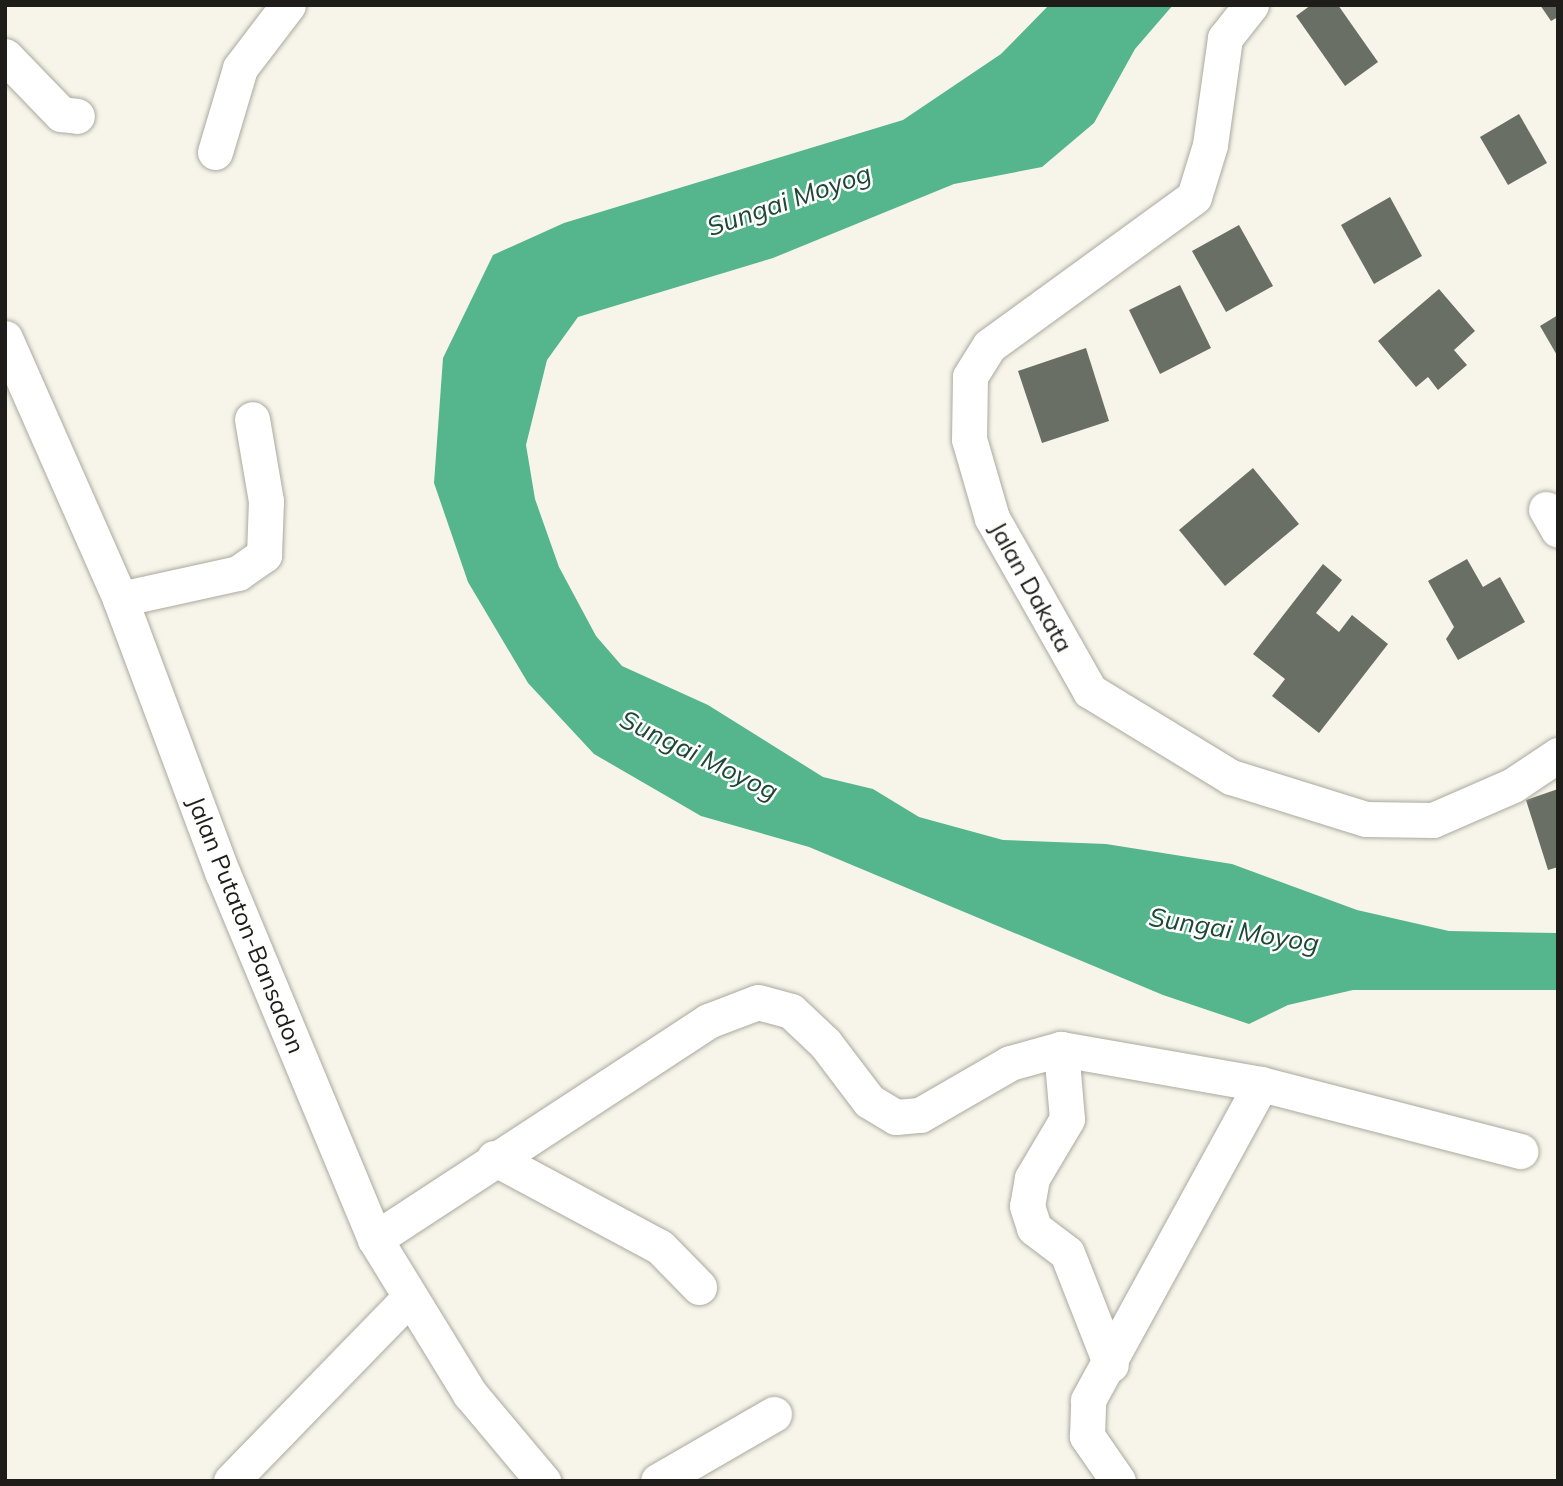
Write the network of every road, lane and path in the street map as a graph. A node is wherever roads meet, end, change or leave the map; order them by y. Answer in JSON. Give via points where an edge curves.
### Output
{"nodes":[{"id":1,"x":288,"y":5,"type":"edge"},
{"id":2,"x":1251,"y":5,"type":"edge"},
{"id":3,"x":5,"y":56,"type":"edge"},
{"id":4,"x":77,"y":116,"type":"dead end"},
{"id":5,"x":215,"y":152,"type":"dead end"},
{"id":6,"x":9,"y":358,"type":"edge"},
{"id":7,"x":252,"y":419,"type":"dead end"},
{"id":8,"x":120,"y":599,"type":"junction"},
{"id":9,"x":1558,"y":755,"type":"edge"},
{"id":10,"x":1061,"y":1049,"type":"junction"},
{"id":11,"x":1261,"y":1084,"type":"junction"},
{"id":12,"x":1521,"y":1150,"type":"dead end"},
{"id":13,"x":494,"y":1158,"type":"junction"},
{"id":14,"x":375,"y":1239,"type":"junction"},
{"id":15,"x":699,"y":1287,"type":"dead end"},
{"id":16,"x":409,"y":1298,"type":"junction"},
{"id":17,"x":1111,"y":1365,"type":"junction"},
{"id":18,"x":774,"y":1414,"type":"dead end"},
{"id":19,"x":231,"y":1481,"type":"edge"},
{"id":20,"x":543,"y":1481,"type":"edge"},
{"id":21,"x":658,"y":1481,"type":"edge"},
{"id":22,"x":1118,"y":1481,"type":"edge"}],
"edges":[{"from":1,"to":5,"type":"street","via":[[240,68]]},
{"from":2,"to":9,"type":"street","name":"Jalan Dakata","via":[[1225,38],[1210,145],[1194,197],[989,346],[970,377],[969,439],[992,518],[1090,691],[1231,777],[1366,819],[1433,821],[1513,785]]},
{"from":3,"to":4,"type":"street","via":[[61,114]]},
{"from":6,"to":8,"type":"street","name":"Jalan Putaton-Bansadon"},
{"from":7,"to":8,"type":"street","via":[[266,501],[264,555],[238,573]]},
{"from":8,"to":14,"type":"street","name":"Jalan Putaton-Bansadon","via":[[223,874]]},
{"from":10,"to":11,"type":"street"},
{"from":10,"to":13,"type":"street","via":[[1010,1063],[920,1115],[896,1117],[869,1101],[825,1043],[791,1012],[758,1002],[708,1021]]},
{"from":10,"to":17,"type":"street","via":[[1067,1119],[1032,1178],[1027,1206],[1034,1228],[1067,1253]]},
{"from":11,"to":12,"type":"street"},
{"from":11,"to":17,"type":"street"},
{"from":13,"to":14,"type":"street"},
{"from":13,"to":15,"type":"street","via":[[660,1247]]},
{"from":14,"to":16,"type":"street","name":"Jalan Putaton-Bansadon"},
{"from":16,"to":19,"type":"street"},
{"from":16,"to":20,"type":"street","name":"Jalan Putaton-Bansadon","via":[[470,1394]]},
{"from":17,"to":22,"type":"street","via":[[1088,1400],[1087,1436]]},
{"from":18,"to":21,"type":"street"}]}
